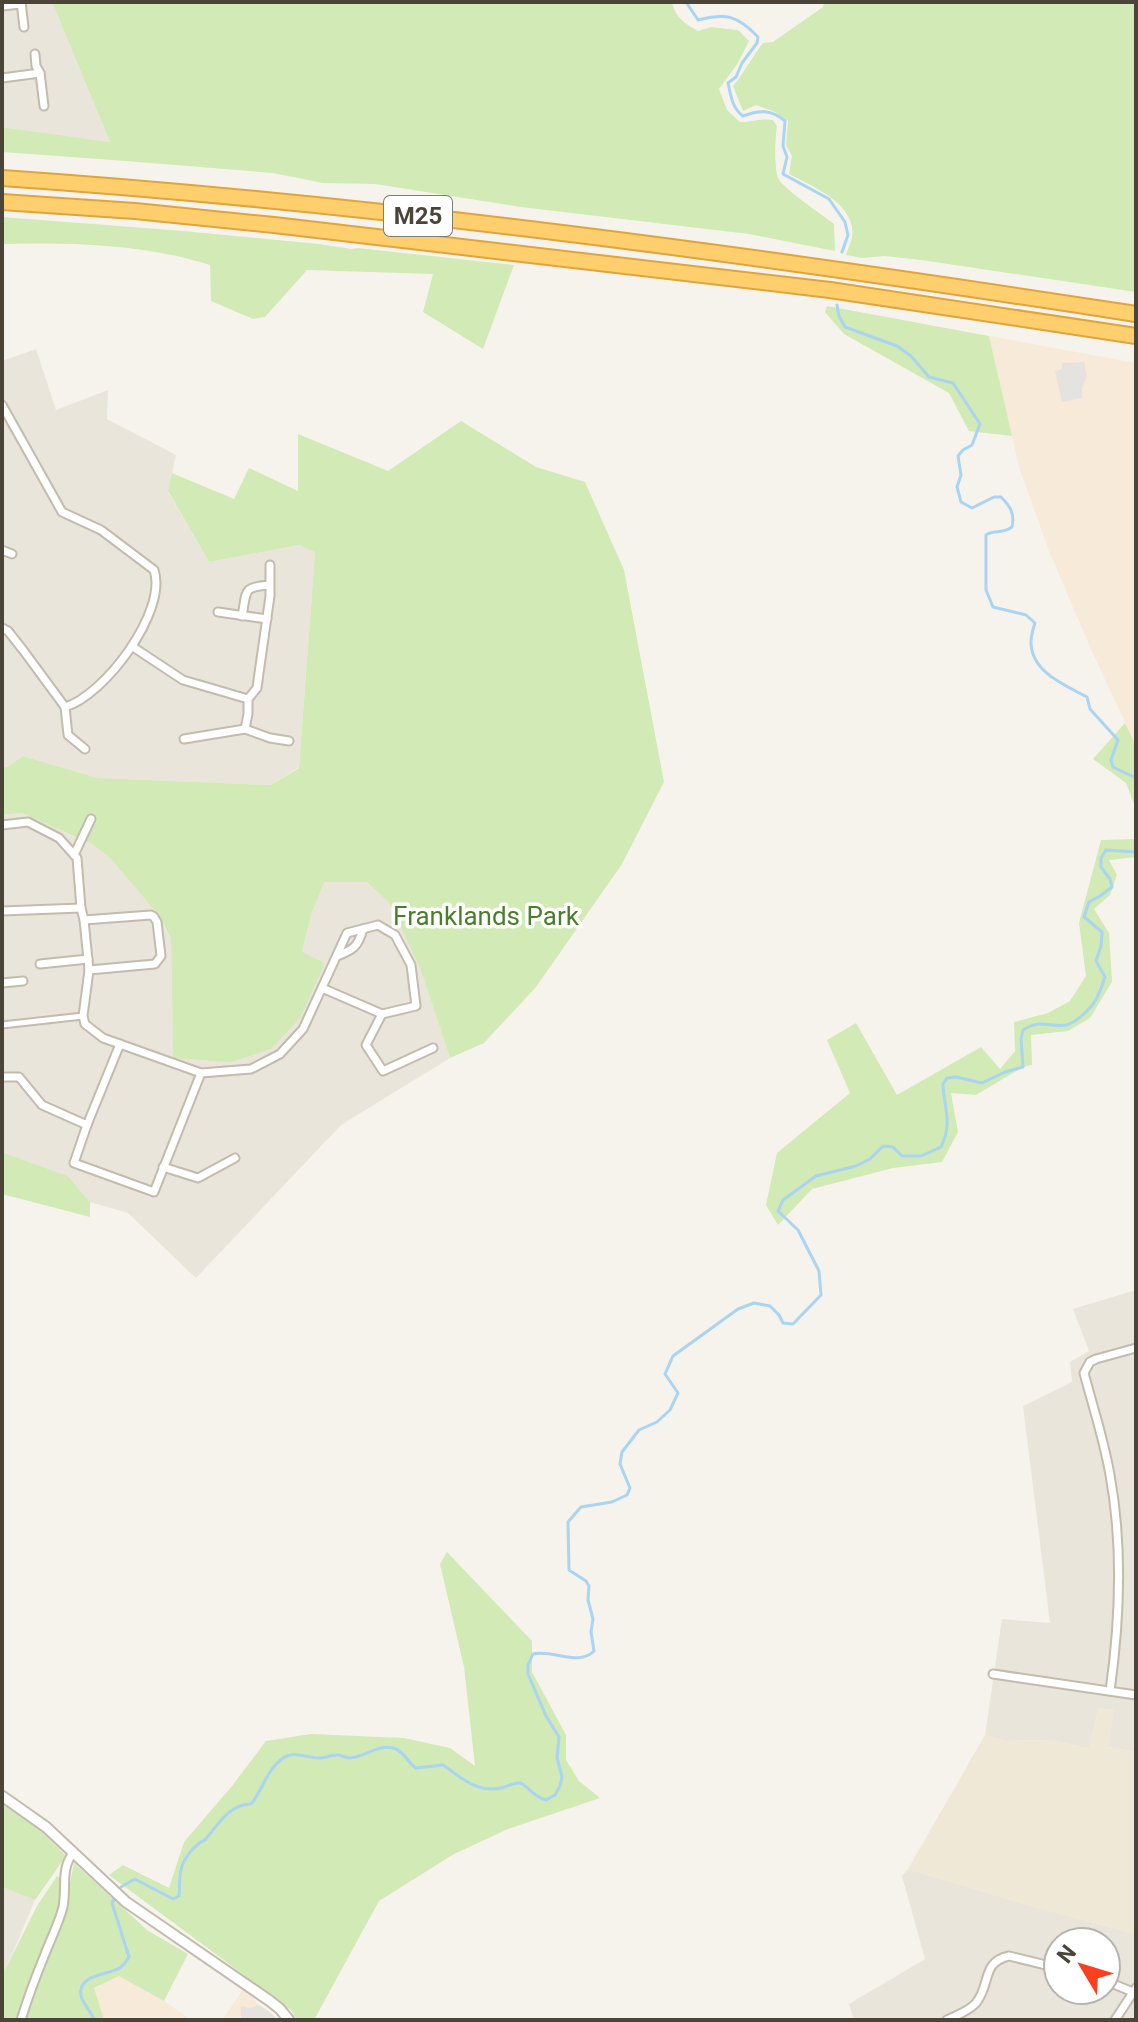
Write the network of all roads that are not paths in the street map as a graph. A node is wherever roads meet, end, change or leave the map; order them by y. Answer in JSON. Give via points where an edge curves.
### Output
{"nodes":[{"id":1,"x":21,"y":3,"type":"edge"},
{"id":2,"x":2,"y":6,"type":"edge"},
{"id":3,"x":24,"y":27,"type":"dead end"},
{"id":4,"x":35,"y":54,"type":"dead end"},
{"id":5,"x":40,"y":73,"type":"junction"},
{"id":6,"x":2,"y":78,"type":"edge"},
{"id":7,"x":44,"y":106,"type":"dead end"},
{"id":8,"x":2,"y":178,"type":"edge"},
{"id":9,"x":2,"y":202,"type":"edge"},
{"id":10,"x":1136,"y":314,"type":"edge"},
{"id":11,"x":1136,"y":336,"type":"edge"},
{"id":12,"x":2,"y":405,"type":"edge"},
{"id":13,"x":2,"y":550,"type":"edge"},
{"id":14,"x":12,"y":554,"type":"dead end"},
{"id":15,"x":270,"y":565,"type":"dead end"},
{"id":16,"x":269,"y":585,"type":"junction"},
{"id":17,"x":218,"y":612,"type":"dead end"},
{"id":18,"x":242,"y":616,"type":"junction"},
{"id":19,"x":267,"y":619,"type":"junction"},
{"id":20,"x":2,"y":628,"type":"edge"},
{"id":21,"x":133,"y":647,"type":"junction"},
{"id":22,"x":248,"y":699,"type":"junction"},
{"id":23,"x":65,"y":707,"type":"junction"},
{"id":24,"x":245,"y":729,"type":"junction"},
{"id":25,"x":184,"y":739,"type":"dead end"},
{"id":26,"x":289,"y":741,"type":"dead end"},
{"id":27,"x":85,"y":749,"type":"dead end"},
{"id":28,"x":91,"y":819,"type":"dead end"},
{"id":29,"x":2,"y":825,"type":"edge"},
{"id":30,"x":74,"y":855,"type":"junction"},
{"id":31,"x":81,"y":908,"type":"junction"},
{"id":32,"x":2,"y":911,"type":"edge"},
{"id":33,"x":84,"y":920,"type":"junction"},
{"id":34,"x":363,"y":929,"type":"junction"},
{"id":35,"x":337,"y":956,"type":"junction"},
{"id":36,"x":88,"y":959,"type":"junction"},
{"id":37,"x":40,"y":964,"type":"dead end"},
{"id":38,"x":89,"y":970,"type":"junction"},
{"id":39,"x":23,"y":981,"type":"dead end"},
{"id":40,"x":2,"y":983,"type":"edge"},
{"id":41,"x":322,"y":988,"type":"junction"},
{"id":42,"x":382,"y":1014,"type":"junction"},
{"id":43,"x":83,"y":1016,"type":"junction"},
{"id":44,"x":2,"y":1025,"type":"edge"},
{"id":45,"x":120,"y":1044,"type":"junction"},
{"id":46,"x":433,"y":1048,"type":"dead end"},
{"id":47,"x":201,"y":1073,"type":"junction"},
{"id":48,"x":2,"y":1077,"type":"edge"},
{"id":49,"x":87,"y":1125,"type":"junction"},
{"id":50,"x":235,"y":1158,"type":"dead end"},
{"id":51,"x":163,"y":1167,"type":"junction"},
{"id":52,"x":1136,"y":1348,"type":"edge"},
{"id":53,"x":993,"y":1674,"type":"dead end"},
{"id":54,"x":1110,"y":1691,"type":"junction"},
{"id":55,"x":1136,"y":1695,"type":"edge"},
{"id":56,"x":2,"y":1796,"type":"edge"},
{"id":57,"x":74,"y":1852,"type":"junction"},
{"id":58,"x":1042,"y":1964,"type":"edge"},
{"id":59,"x":1135,"y":1990,"type":"edge"},
{"id":60,"x":21,"y":2020,"type":"edge"},
{"id":61,"x":289,"y":2020,"type":"edge"},
{"id":62,"x":947,"y":2020,"type":"edge"},
{"id":63,"x":1115,"y":2020,"type":"edge"}],
"edges":[{"from":1,"to":2,"type":"street"},
{"from":1,"to":3,"type":"street"},
{"from":4,"to":5,"type":"street"},
{"from":5,"to":6,"type":"street"},
{"from":5,"to":7,"type":"street"},
{"from":8,"to":10,"type":"highway","number":"M25","via":[[472,222],[855,271]]},
{"from":9,"to":11,"type":"highway","number":"M25","via":[[274,225],[830,290]]},
{"from":12,"to":21,"type":"street","via":[[62,512],[101,530],[154,570],[152,604]]},
{"from":13,"to":14,"type":"street"},
{"from":15,"to":16,"type":"street"},
{"from":16,"to":18,"type":"street","via":[[247,590]]},
{"from":16,"to":19,"type":"street"},
{"from":17,"to":18,"type":"street"},
{"from":18,"to":19,"type":"street"},
{"from":19,"to":22,"type":"street","via":[[257,688]]},
{"from":20,"to":23,"type":"street"},
{"from":21,"to":22,"type":"street","via":[[183,680]]},
{"from":21,"to":23,"type":"street","via":[[92,690]]},
{"from":22,"to":24,"type":"street"},
{"from":23,"to":27,"type":"street","via":[[68,735]]},
{"from":24,"to":25,"type":"street"},
{"from":24,"to":26,"type":"street"},
{"from":28,"to":30,"type":"street"},
{"from":29,"to":30,"type":"street","via":[[28,822],[59,838]]},
{"from":30,"to":31,"type":"street"},
{"from":31,"to":32,"type":"street"},
{"from":31,"to":33,"type":"street"},
{"from":33,"to":36,"type":"street"},
{"from":33,"to":38,"type":"street","via":[[154,917],[161,956],[155,964]]},
{"from":34,"to":35,"type":"street","via":[[352,951]]},
{"from":34,"to":35,"type":"street","via":[[347,933]]},
{"from":34,"to":42,"type":"street","via":[[378,925],[395,935],[411,965],[416,1006]]},
{"from":35,"to":41,"type":"street"},
{"from":36,"to":37,"type":"street"},
{"from":36,"to":38,"type":"street"},
{"from":38,"to":43,"type":"street"},
{"from":39,"to":40,"type":"street"},
{"from":41,"to":42,"type":"street"},
{"from":41,"to":47,"type":"street","via":[[303,1029],[280,1054],[251,1069]]},
{"from":42,"to":46,"type":"street","via":[[366,1045],[383,1071]]},
{"from":43,"to":44,"type":"street"},
{"from":43,"to":45,"type":"street","via":[[103,1038]]},
{"from":45,"to":47,"type":"street"},
{"from":45,"to":49,"type":"street"},
{"from":47,"to":51,"type":"street"},
{"from":48,"to":49,"type":"street","via":[[19,1077],[42,1105]]},
{"from":49,"to":51,"type":"street","via":[[74,1163],[154,1192]]},
{"from":50,"to":51,"type":"street","via":[[198,1178]]},
{"from":52,"to":54,"type":"street","via":[[1096,1359],[1084,1374],[1104,1446],[1117,1524],[1118,1622]]},
{"from":53,"to":54,"type":"street"},
{"from":54,"to":55,"type":"street"},
{"from":56,"to":57,"type":"street"},
{"from":57,"to":60,"type":"street","via":[[64,1869],[60,1919]]},
{"from":57,"to":61,"type":"street","via":[[126,1902],[270,2001]]},
{"from":58,"to":62,"type":"street","via":[[1001,1958],[993,1963],[973,2006]]},
{"from":59,"to":63,"type":"street"}]}
